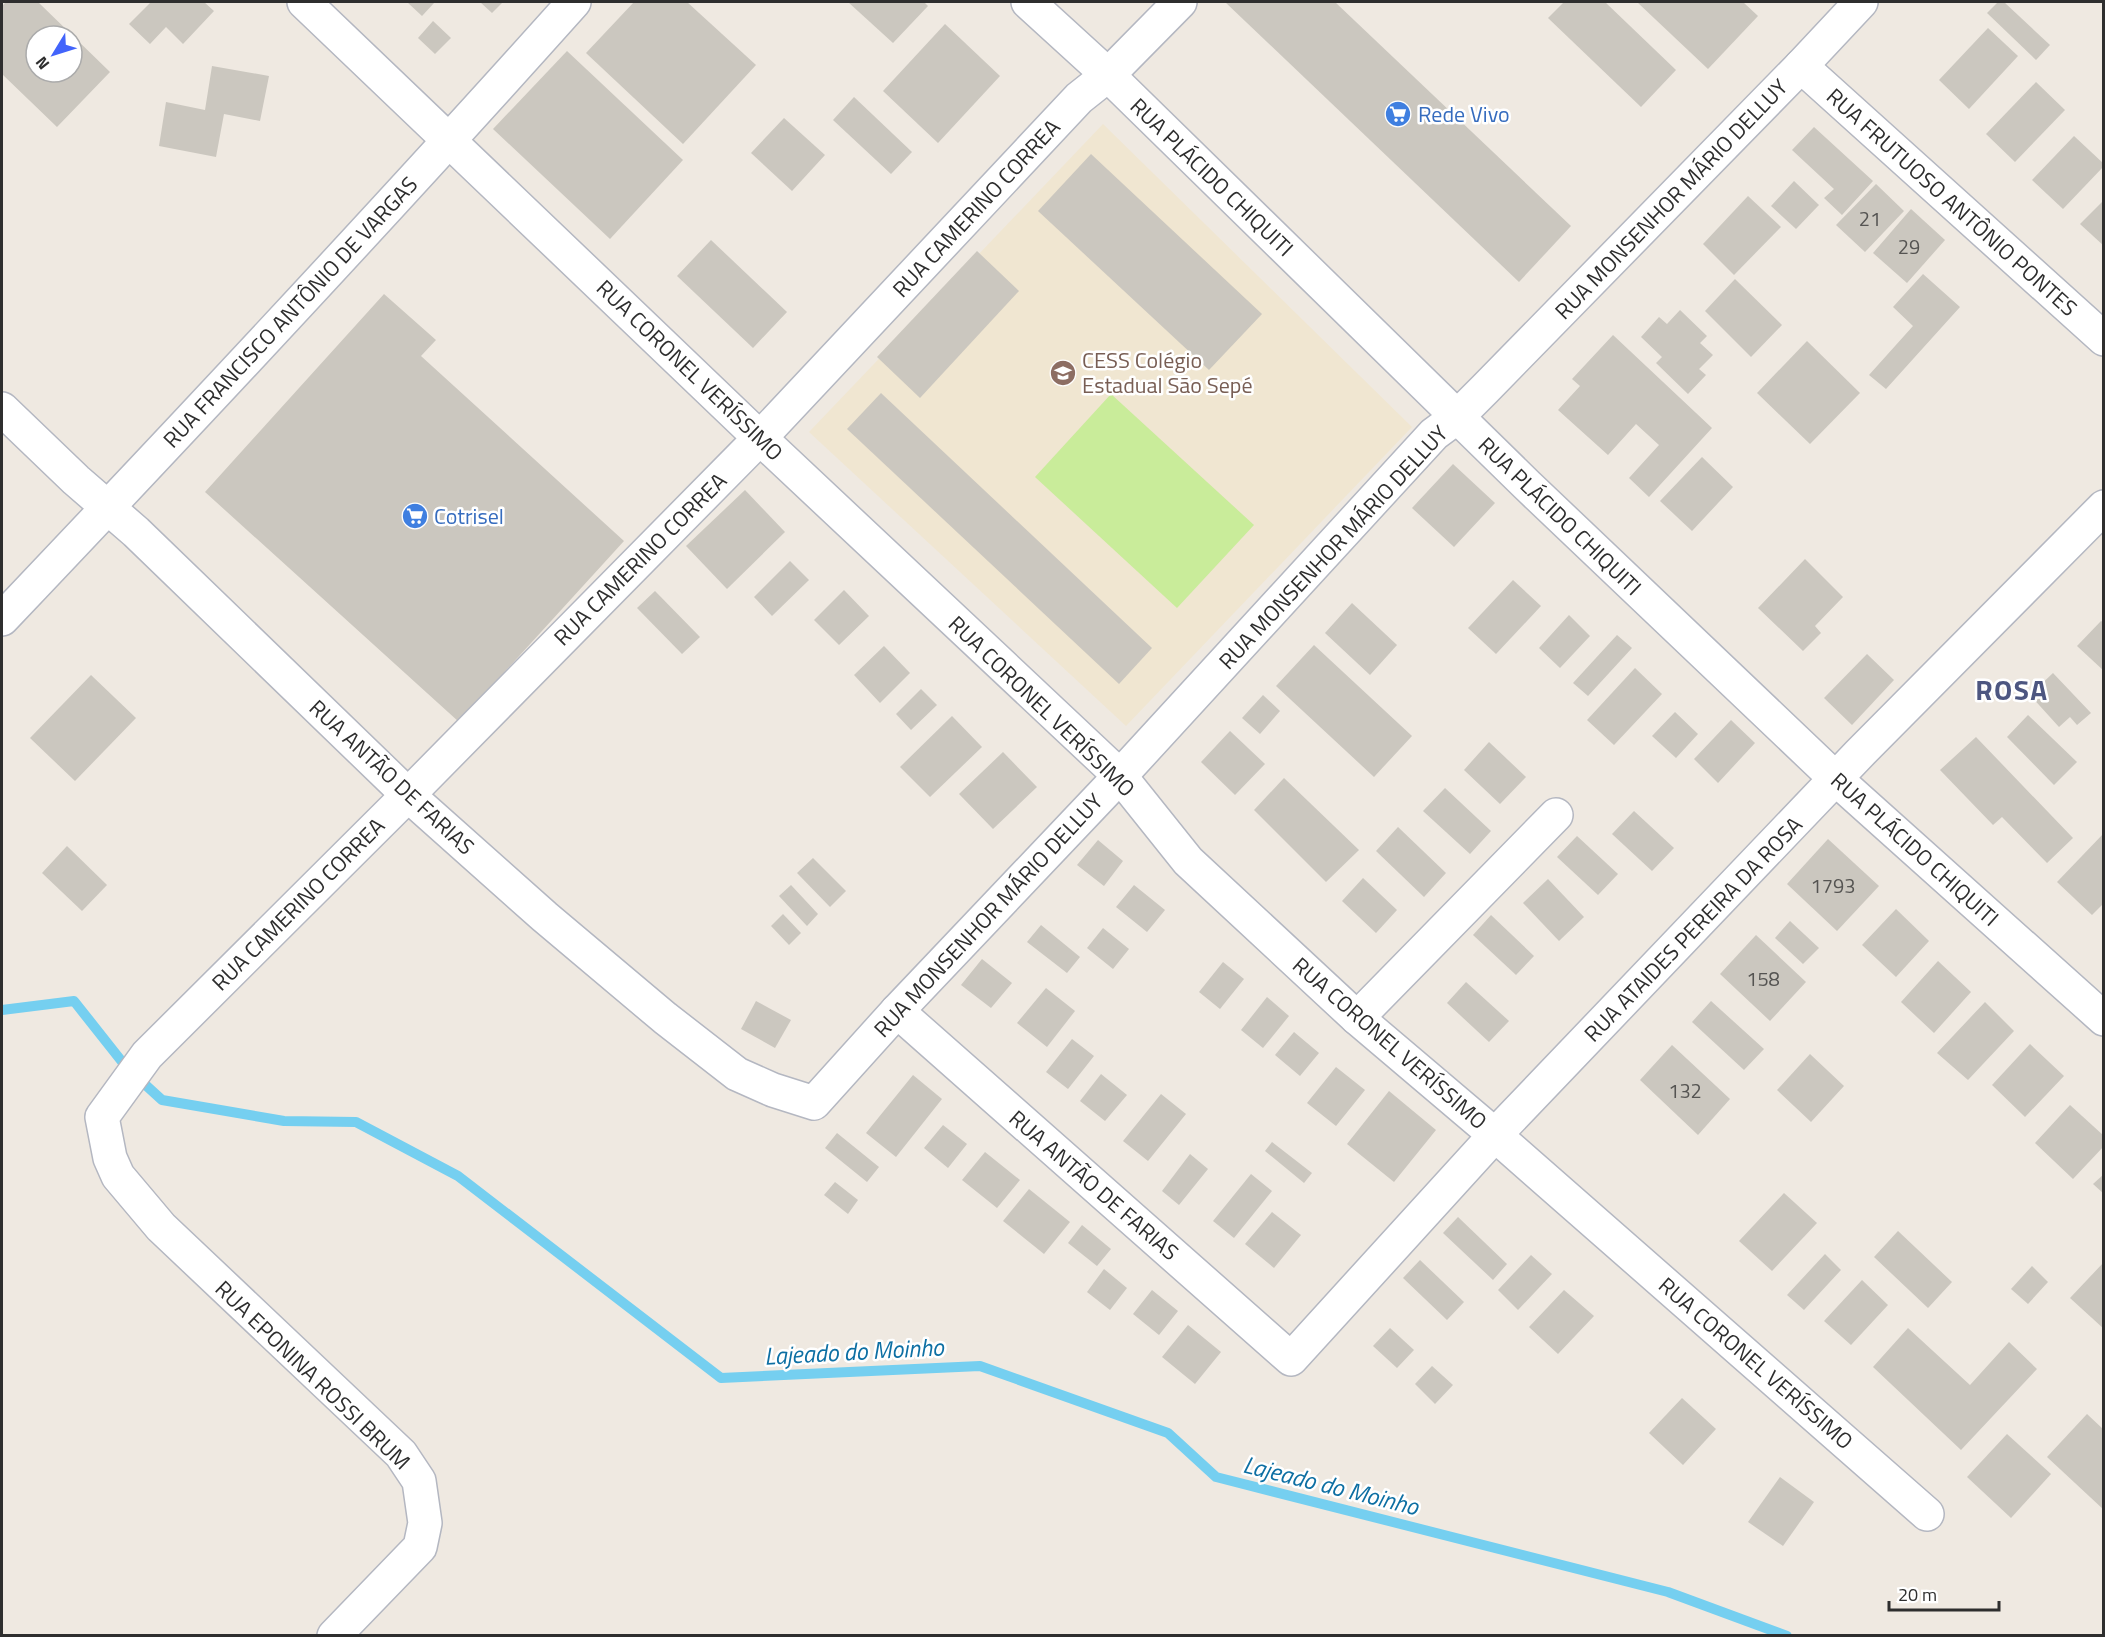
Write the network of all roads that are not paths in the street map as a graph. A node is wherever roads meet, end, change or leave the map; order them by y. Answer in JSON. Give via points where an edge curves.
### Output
{"nodes":[{"id":1,"x":304,"y":2,"type":"edge"},
{"id":2,"x":574,"y":2,"type":"edge"},
{"id":3,"x":1028,"y":2,"type":"edge"},
{"id":4,"x":1180,"y":2,"type":"edge"},
{"id":5,"x":1861,"y":2,"type":"edge"},
{"id":6,"x":1801,"y":66,"type":"junction"},
{"id":7,"x":1108,"y":75,"type":"junction"},
{"id":8,"x":450,"y":140,"type":"junction"},
{"id":9,"x":2103,"y":339,"type":"edge"},
{"id":10,"x":2,"y":409,"type":"edge"},
{"id":11,"x":1457,"y":417,"type":"junction"},
{"id":12,"x":760,"y":438,"type":"junction"},
{"id":13,"x":108,"y":507,"type":"junction"},
{"id":14,"x":2103,"y":507,"type":"edge"},
{"id":15,"x":2,"y":619,"type":"edge"},
{"id":16,"x":1120,"y":776,"type":"junction"},
{"id":17,"x":1836,"y":779,"type":"junction"},
{"id":18,"x":408,"y":795,"type":"junction"},
{"id":19,"x":1556,"y":815,"type":"dead end"},
{"id":20,"x":897,"y":1011,"type":"junction"},
{"id":21,"x":1357,"y":1018,"type":"junction"},
{"id":22,"x":2103,"y":1019,"type":"edge"},
{"id":23,"x":814,"y":1103,"type":"joint"},
{"id":24,"x":102,"y":1117,"type":"joint"},
{"id":25,"x":1495,"y":1136,"type":"junction"},
{"id":26,"x":1291,"y":1359,"type":"joint"},
{"id":27,"x":1927,"y":1514,"type":"dead end"},
{"id":28,"x":334,"y":1635,"type":"edge"}],
"edges":[{"from":1,"to":8,"type":"street","name":"RUA CORONEL VERÍSSIMO"},
{"from":2,"to":8,"type":"street","name":"RUA FRANCISCO ANTÔNIO DE VARGAS"},
{"from":3,"to":7,"type":"street","name":"RUA PLÁCIDO CHIQUITI"},
{"from":4,"to":7,"type":"street","name":"RUA CAMERINO CORREA"},
{"from":5,"to":6,"type":"street","name":"RUA MONSENHOR MÁRIO DELLUY"},
{"from":6,"to":9,"type":"street","name":"RUA FRUTUOSO ANTÔNIO PONTES"},
{"from":6,"to":11,"type":"street","name":"RUA MONSENHOR MÁRIO DELLUY"},
{"from":7,"to":11,"type":"street","name":"RUA PLÁCIDO CHIQUITI"},
{"from":7,"to":12,"type":"street","name":"RUA CAMERINO CORREA","via":[[1079,98]]},
{"from":8,"to":12,"type":"street","name":"RUA CORONEL VERÍSSIMO"},
{"from":8,"to":13,"type":"street","name":"RUA FRANCISCO ANTÔNIO DE VARGAS"},
{"from":10,"to":13,"type":"street","name":"RUA ANTÃO DE FARIAS"},
{"from":11,"to":16,"type":"street","name":"RUA MONSENHOR MÁRIO DELLUY","via":[[1434,434]]},
{"from":11,"to":17,"type":"street","name":"RUA PLÁCIDO CHIQUITI"},
{"from":12,"to":16,"type":"street","name":"RUA CORONEL VERÍSSIMO"},
{"from":12,"to":18,"type":"street","name":"RUA CAMERINO CORREA"},
{"from":13,"to":15,"type":"street","name":"RUA FRANCISCO ANTÔNIO DE VARGAS"},
{"from":13,"to":18,"type":"street","name":"RUA ANTÃO DE FARIAS"},
{"from":14,"to":17,"type":"street","name":"RUA ATAIDES PEREIRA DA ROSA"},
{"from":16,"to":20,"type":"street","name":"RUA MONSENHOR MÁRIO DELLUY"},
{"from":16,"to":21,"type":"street","name":"RUA CORONEL VERÍSSIMO","via":[[1188,861]]},
{"from":17,"to":22,"type":"street","name":"RUA PLÁCIDO CHIQUITI"},
{"from":17,"to":25,"type":"street","name":"RUA ATAIDES PEREIRA DA ROSA"},
{"from":18,"to":23,"type":"street","name":"RUA ANTÃO DE FARIAS","via":[[545,917],[737,1074]]},
{"from":18,"to":24,"type":"street","name":"RUA CAMERINO CORREA","via":[[147,1055]]},
{"from":19,"to":21,"type":"street"},
{"from":20,"to":23,"type":"street","name":"RUA MONSENHOR MÁRIO DELLUY"},
{"from":20,"to":26,"type":"street","name":"RUA ANTÃO DE FARIAS"},
{"from":21,"to":25,"type":"street","name":"RUA CORONEL VERÍSSIMO"},
{"from":24,"to":28,"type":"street","name":"RUA EPONINA ROSSI BRUM","via":[[110,1158],[118,1176],[160,1227],[401,1454],[419,1481],[425,1523],[420,1547]]},
{"from":25,"to":26,"type":"street","name":"RUA ATAIDES PEREIRA DA ROSA"},
{"from":25,"to":27,"type":"street","name":"RUA CORONEL VERÍSSIMO"}]}
